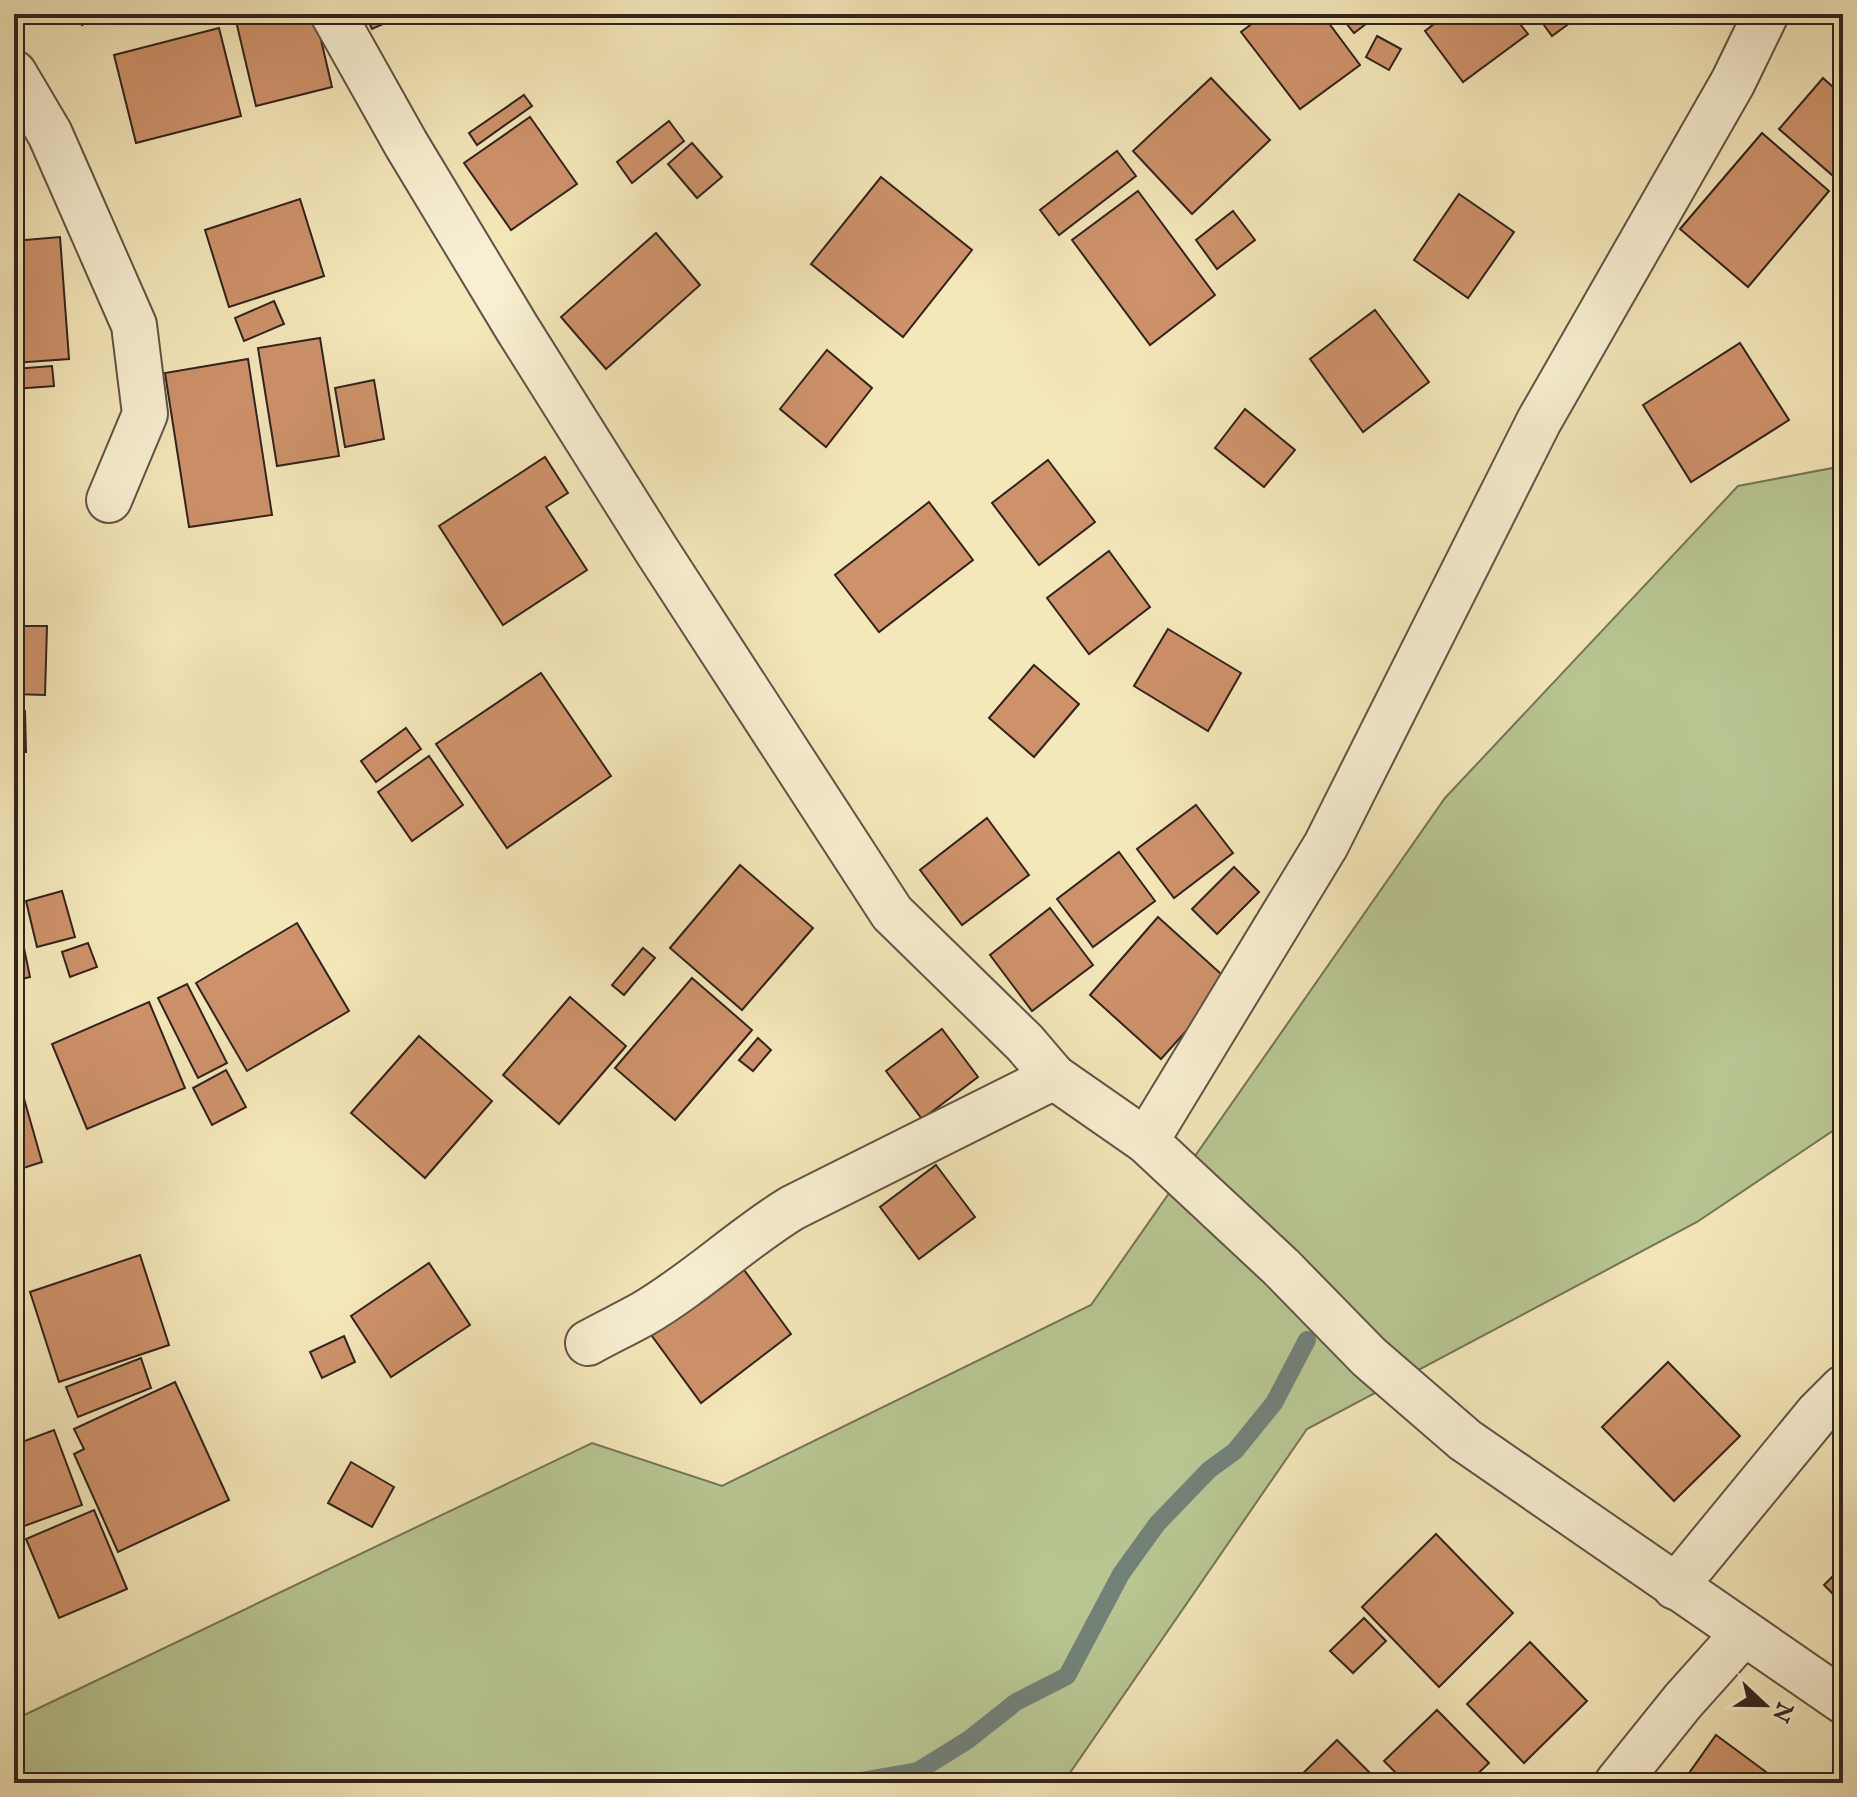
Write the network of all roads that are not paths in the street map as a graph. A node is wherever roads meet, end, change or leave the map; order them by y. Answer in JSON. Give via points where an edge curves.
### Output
{"nodes":[{"id":1,"x":333,"y":14,"type":"edge"},
{"id":2,"x":1766,"y":14,"type":"edge"},
{"id":3,"x":14,"y":73,"type":"edge"},
{"id":4,"x":109,"y":500,"type":"dead end"},
{"id":5,"x":1054,"y":1077,"type":"junction"},
{"id":6,"x":1146,"y":1141,"type":"junction"},
{"id":7,"x":588,"y":1343,"type":"dead end"},
{"id":8,"x":1843,"y":1388,"type":"edge"},
{"id":9,"x":1675,"y":1587,"type":"junction"},
{"id":10,"x":1743,"y":1634,"type":"junction"},
{"id":11,"x":1843,"y":1701,"type":"edge"},
{"id":12,"x":1617,"y":1783,"type":"edge"}],
"edges":[{"from":1,"to":5,"type":"street","via":[[517,328],[892,913]]},
{"from":2,"to":6,"type":"street","via":[[1733,82],[1539,421],[1326,845]]},
{"from":3,"to":4,"type":"street","via":[[50,134],[134,325],[145,414]]},
{"from":5,"to":6,"type":"street"},
{"from":5,"to":7,"type":"street","via":[[792,1208],[644,1313]]},
{"from":6,"to":9,"type":"street","via":[[1369,1357],[1465,1440]]},
{"from":8,"to":9,"type":"street"},
{"from":9,"to":10,"type":"street"},
{"from":10,"to":11,"type":"street"},
{"from":10,"to":12,"type":"street"}]}
